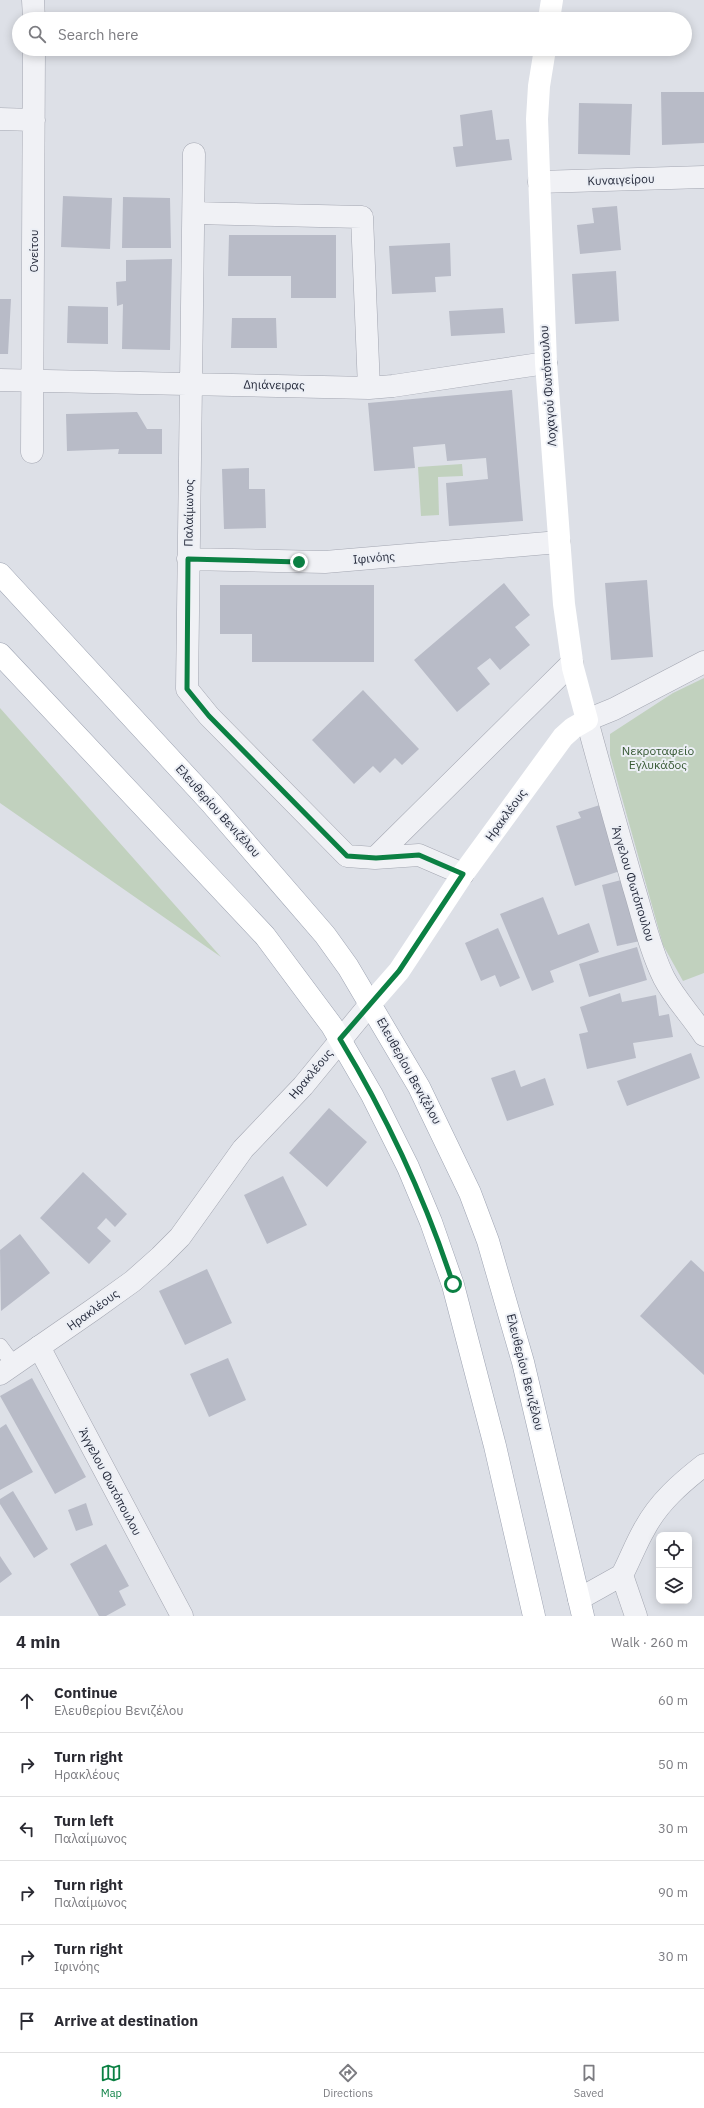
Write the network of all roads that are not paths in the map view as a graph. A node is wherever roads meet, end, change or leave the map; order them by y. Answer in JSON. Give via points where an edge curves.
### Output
{"nodes":[{"id":1,"x":33,"y":0,"type":"edge"},
{"id":2,"x":552,"y":0,"type":"edge"},
{"id":3,"x":34,"y":12,"type":"edge"},
{"id":4,"x":550,"y":12,"type":"edge"},
{"id":5,"x":34,"y":56,"type":"edge"},
{"id":6,"x":544,"y":56,"type":"edge"},
{"id":7,"x":0,"y":119,"type":"edge"},
{"id":8,"x":34,"y":120,"type":"junction"},
{"id":9,"x":194,"y":154,"type":"dead end"},
{"id":10,"x":704,"y":177,"type":"edge"},
{"id":11,"x":539,"y":182,"type":"junction"},
{"id":12,"x":194,"y":213,"type":"junction"},
{"id":13,"x":546,"y":363,"type":"junction"},
{"id":14,"x":0,"y":380,"type":"edge"},
{"id":15,"x":33,"y":380,"type":"junction"},
{"id":16,"x":191,"y":383,"type":"junction"},
{"id":17,"x":369,"y":388,"type":"junction"},
{"id":18,"x":32,"y":452,"type":"dead end"},
{"id":19,"x":559,"y":542,"type":"junction"},
{"id":20,"x":188,"y":559,"type":"junction"},
{"id":21,"x":0,"y":574,"type":"edge"},
{"id":22,"x":0,"y":654,"type":"edge"},
{"id":23,"x":572,"y":662,"type":"junction"},
{"id":24,"x":704,"y":662,"type":"edge"},
{"id":25,"x":587,"y":720,"type":"junction"},
{"id":26,"x":376,"y":858,"type":"junction"},
{"id":27,"x":463,"y":874,"type":"junction"},
{"id":28,"x":371,"y":1003,"type":"junction"},
{"id":29,"x":704,"y":1035,"type":"edge"},
{"id":30,"x":340,"y":1039,"type":"junction"},
{"id":31,"x":0,"y":1346,"type":"edge"},
{"id":32,"x":39,"y":1347,"type":"junction"},
{"id":33,"x":7,"y":1370,"type":"edge"},
{"id":34,"x":704,"y":1465,"type":"edge"},
{"id":35,"x":622,"y":1575,"type":"junction"},
{"id":36,"x":581,"y":1608,"type":"edge"},
{"id":37,"x":182,"y":1616,"type":"edge"},
{"id":38,"x":534,"y":1616,"type":"edge"},
{"id":39,"x":636,"y":1616,"type":"edge"}],
"edges":[{"from":1,"to":3,"type":"street"},
{"from":2,"to":4,"type":"main road"},
{"from":5,"to":8,"type":"street","name":"Ονείτου"},
{"from":6,"to":11,"type":"main road","name":"Λοχαγού Φωτόπουλου","via":[[537,119]]},
{"from":7,"to":8,"type":"street"},
{"from":8,"to":15,"type":"street","name":"Ονείτου"},
{"from":9,"to":12,"type":"street","name":"Παλαίμωνος"},
{"from":10,"to":11,"type":"street","name":"Κυναιγείρου"},
{"from":11,"to":13,"type":"main road","name":"Λοχαγού Φωτόπουλου"},
{"from":12,"to":16,"type":"street","name":"Παλαίμωνος"},
{"from":12,"to":17,"type":"street","via":[[362,217]]},
{"from":13,"to":17,"type":"street","name":"Δηιάνειρας"},
{"from":13,"to":19,"type":"main road","name":"Λοχαγού Φωτόπουλου"},
{"from":14,"to":15,"type":"street","name":"Δηιάνειρας"},
{"from":15,"to":16,"type":"street","name":"Δηιάνειρας"},
{"from":15,"to":18,"type":"street","name":"Ονείτου"},
{"from":16,"to":17,"type":"street","name":"Δηιάνειρας"},
{"from":16,"to":20,"type":"street","name":"Παλαίμωνος"},
{"from":19,"to":20,"type":"street","name":"Ιφινόης","via":[[325,562]]},
{"from":19,"to":23,"type":"main road","name":"Λοχαγού Φωτόπουλου"},
{"from":20,"to":26,"type":"street","name":"Παλαίμωνος","via":[[187,689],[209,716],[347,856]]},
{"from":21,"to":28,"type":"main road","name":"Ελευθερίου Βενιζέλου","via":[[211,803],[288,891],[344,960]]},
{"from":22,"to":30,"type":"main road","via":[[260,930],[289,966]]},
{"from":23,"to":25,"type":"main road","name":"Λοχαγού Φωτόπουλου"},
{"from":23,"to":26,"type":"street"},
{"from":24,"to":25,"type":"street","name":"Ηρακλέους","via":[[614,709]]},
{"from":25,"to":27,"type":"main road","name":"Ηρακλέους","via":[[563,736]]},
{"from":25,"to":29,"type":"street","name":"Άγγελου Φωτόπουλου","via":[[653,950],[672,993]]},
{"from":26,"to":27,"type":"street","name":"Παλαίμωνος","via":[[419,855]]},
{"from":27,"to":28,"type":"main road","name":"Ηρακλέους","via":[[399,971]]},
{"from":28,"to":30,"type":"street","name":"Ηρακλέους"},
{"from":28,"to":36,"type":"main road","name":"Ελευθερίου Βενιζέλου","via":[[434,1116],[483,1226],[523,1362]]},
{"from":30,"to":32,"type":"street","name":"Ηρακλέους","via":[[302,1086],[243,1150],[180,1237],[133,1281]]},
{"from":30,"to":38,"type":"main road","via":[[396,1141],[443,1254],[493,1438]]},
{"from":31,"to":33,"type":"lane"},
{"from":32,"to":33,"type":"street","name":"Ηρακλέους"},
{"from":32,"to":37,"type":"street","name":"Άγγελου Φωτόπουλου"},
{"from":34,"to":35,"type":"street","via":[[680,1484],[658,1508]]},
{"from":35,"to":36,"type":"street"},
{"from":35,"to":39,"type":"street"}]}
